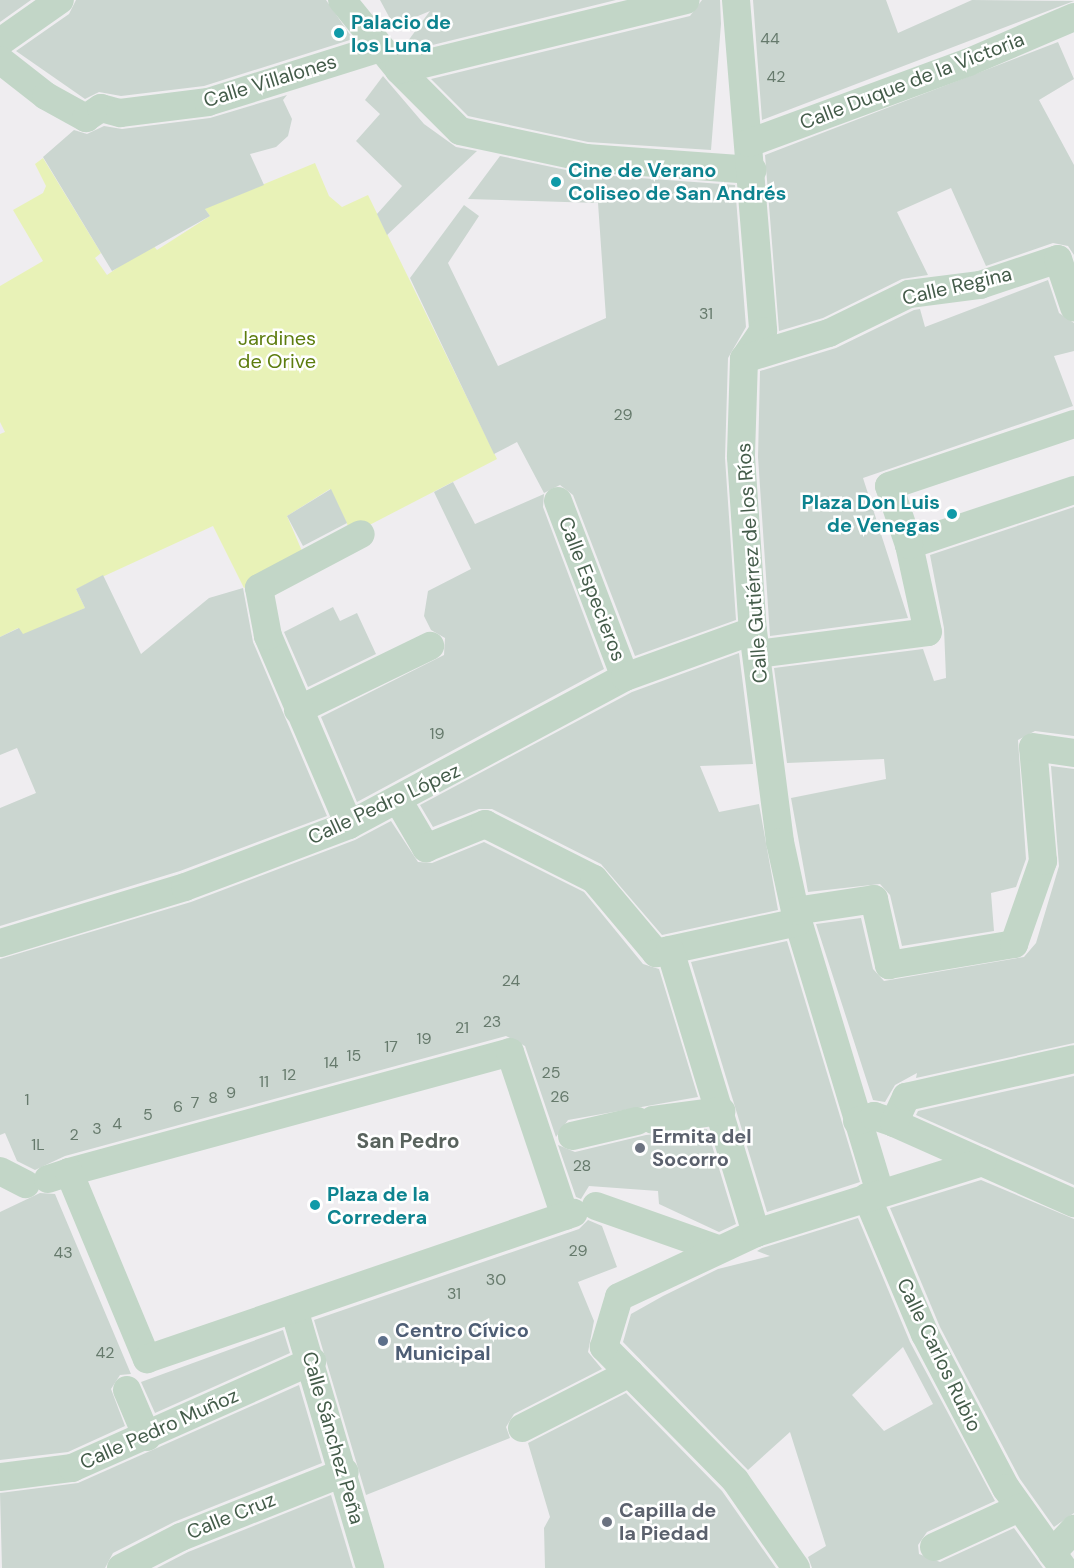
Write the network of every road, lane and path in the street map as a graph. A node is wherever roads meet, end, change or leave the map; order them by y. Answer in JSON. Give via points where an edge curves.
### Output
{"nodes":[{"id":1,"x":60,"y":0,"type":"edge"},
{"id":2,"x":342,"y":0,"type":"edge"},
{"id":3,"x":686,"y":0,"type":"edge"},
{"id":4,"x":736,"y":0,"type":"edge"},
{"id":5,"x":1074,"y":17,"type":"edge"},
{"id":6,"x":0,"y":42,"type":"edge"},
{"id":7,"x":380,"y":48,"type":"junction"},
{"id":8,"x":0,"y":60,"type":"edge"},
{"id":9,"x":399,"y":70,"type":"junction"},
{"id":10,"x":751,"y":157,"type":"junction"},
{"id":11,"x":1074,"y":306,"type":"edge"},
{"id":12,"x":744,"y":359,"type":"junction"},
{"id":13,"x":1074,"y":424,"type":"edge"},
{"id":14,"x":1074,"y":490,"type":"edge"},
{"id":15,"x":558,"y":501,"type":"dead end"},
{"id":16,"x":362,"y":534,"type":"dead end"},
{"id":17,"x":909,"y":545,"type":"junction"},
{"id":18,"x":755,"y":642,"type":"junction"},
{"id":19,"x":430,"y":646,"type":"dead end"},
{"id":20,"x":625,"y":677,"type":"junction"},
{"id":21,"x":298,"y":710,"type":"junction"},
{"id":22,"x":1074,"y":753,"type":"edge"},
{"id":23,"x":398,"y":800,"type":"junction"},
{"id":24,"x":349,"y":825,"type":"junction"},
{"id":25,"x":797,"y":917,"type":"junction"},
{"id":26,"x":0,"y":943,"type":"edge"},
{"id":27,"x":670,"y":950,"type":"junction"},
{"id":28,"x":1074,"y":1059,"type":"edge"},
{"id":29,"x":721,"y":1110,"type":"junction"},
{"id":30,"x":857,"y":1121,"type":"junction"},
{"id":31,"x":894,"y":1123,"type":"junction"},
{"id":32,"x":555,"y":1142,"type":"junction"},
{"id":33,"x":982,"y":1162,"type":"junction"},
{"id":34,"x":26,"y":1178,"type":"edge"},
{"id":35,"x":1068,"y":1191,"type":"edge"},
{"id":36,"x":874,"y":1195,"type":"junction"},
{"id":37,"x":578,"y":1212,"type":"junction"},
{"id":38,"x":756,"y":1233,"type":"junction"},
{"id":39,"x":718,"y":1249,"type":"junction"},
{"id":40,"x":294,"y":1308,"type":"junction"},
{"id":41,"x":312,"y":1361,"type":"junction"},
{"id":42,"x":630,"y":1373,"type":"junction"},
{"id":43,"x":136,"y":1376,"type":"junction"},
{"id":44,"x":522,"y":1428,"type":"dead end"},
{"id":45,"x":147,"y":1437,"type":"junction"},
{"id":46,"x":345,"y":1472,"type":"junction"},
{"id":47,"x":0,"y":1478,"type":"edge"},
{"id":48,"x":1019,"y":1508,"type":"junction"},
{"id":49,"x":1074,"y":1529,"type":"edge"},
{"id":50,"x":934,"y":1547,"type":"dead end"},
{"id":51,"x":1058,"y":1560,"type":"edge"},
{"id":52,"x":121,"y":1568,"type":"edge"},
{"id":53,"x":370,"y":1568,"type":"edge"},
{"id":54,"x":796,"y":1568,"type":"edge"}],
"edges":[{"from":1,"to":6,"type":"street"},
{"from":2,"to":7,"type":"street"},
{"from":3,"to":9,"type":"street"},
{"from":4,"to":10,"type":"street"},
{"from":5,"to":10,"type":"street","name":"Calle Duque de la Victoria"},
{"from":7,"to":8,"type":"street","name":"Calle Villalones","via":[[208,102],[120,113],[101,108],[86,118],[45,96]]},
{"from":7,"to":9,"type":"street"},
{"from":9,"to":10,"type":"street","via":[[460,131],[586,158]]},
{"from":10,"to":12,"type":"street","via":[[763,331]]},
{"from":11,"to":12,"type":"street","name":"Calle Regina","via":[[1058,259],[980,285],[909,294],[829,333]]},
{"from":12,"to":18,"type":"street","name":"Calle Gutiérrez de los Ríos","via":[[741,457]]},
{"from":13,"to":17,"type":"street","via":[[889,486]]},
{"from":14,"to":17,"type":"street"},
{"from":15,"to":20,"type":"street","name":"Calle Especieros"},
{"from":16,"to":21,"type":"street","via":[[259,588],[268,636]]},
{"from":17,"to":18,"type":"street","name":"Calle Pedro López","via":[[928,632]]},
{"from":18,"to":20,"type":"street","name":"Calle Pedro López"},
{"from":18,"to":25,"type":"street","name":"Calle Gutiérrez de los Ríos","via":[[780,842]]},
{"from":19,"to":21,"type":"street"},
{"from":20,"to":23,"type":"street","name":"Calle Pedro López"},
{"from":21,"to":24,"type":"street"},
{"from":22,"to":25,"type":"street","via":[[1033,747],[1043,861],[1014,944],[889,965],[874,899]]},
{"from":23,"to":24,"type":"street","name":"Calle Pedro López"},
{"from":23,"to":27,"type":"street","via":[[426,848],[485,824],[594,879],[648,949]]},
{"from":24,"to":26,"type":"street","name":"Calle Pedro López","via":[[185,887]]},
{"from":25,"to":27,"type":"street"},
{"from":25,"to":30,"type":"street","name":"Calle Gutiérrez de los Ríos"},
{"from":27,"to":29,"type":"street"},
{"from":28,"to":31,"type":"street","via":[[906,1097]]},
{"from":29,"to":32,"type":"street","via":[[645,1120]]},
{"from":29,"to":38,"type":"street"},
{"from":30,"to":31,"type":"street","via":[[874,1116]]},
{"from":30,"to":36,"type":"street","name":"Calle Carlos Rubio"},
{"from":31,"to":33,"type":"street"},
{"from":32,"to":34,"type":"street","via":[[510,1052]]},
{"from":32,"to":37,"type":"street"},
{"from":33,"to":35,"type":"street"},
{"from":33,"to":36,"type":"street"},
{"from":34,"to":43,"type":"street"},
{"from":36,"to":38,"type":"street"},
{"from":36,"to":48,"type":"street","name":"Calle Carlos Rubio","via":[[924,1334]]},
{"from":37,"to":39,"type":"street"},
{"from":37,"to":40,"type":"street"},
{"from":38,"to":39,"type":"street"},
{"from":39,"to":42,"type":"street","via":[[619,1297],[604,1347]]},
{"from":40,"to":41,"type":"street","name":"Calle Sánchez Peña"},
{"from":40,"to":43,"type":"street"},
{"from":41,"to":45,"type":"street","name":"Calle Pedro Muñoz"},
{"from":41,"to":46,"type":"street","name":"Calle Sánchez Peña"},
{"from":42,"to":44,"type":"street"},
{"from":42,"to":54,"type":"street","via":[[735,1480]]},
{"from":43,"to":45,"type":"street"},
{"from":45,"to":47,"type":"street","name":"Calle Pedro Muñoz","via":[[72,1468]]},
{"from":46,"to":52,"type":"street","name":"Calle Cruz","via":[[181,1537]]},
{"from":46,"to":53,"type":"street","name":"Calle Sánchez Peña"},
{"from":48,"to":50,"type":"street"},
{"from":48,"to":51,"type":"street","name":"Calle Carlos Rubio"},
{"from":49,"to":51,"type":"street"}]}
